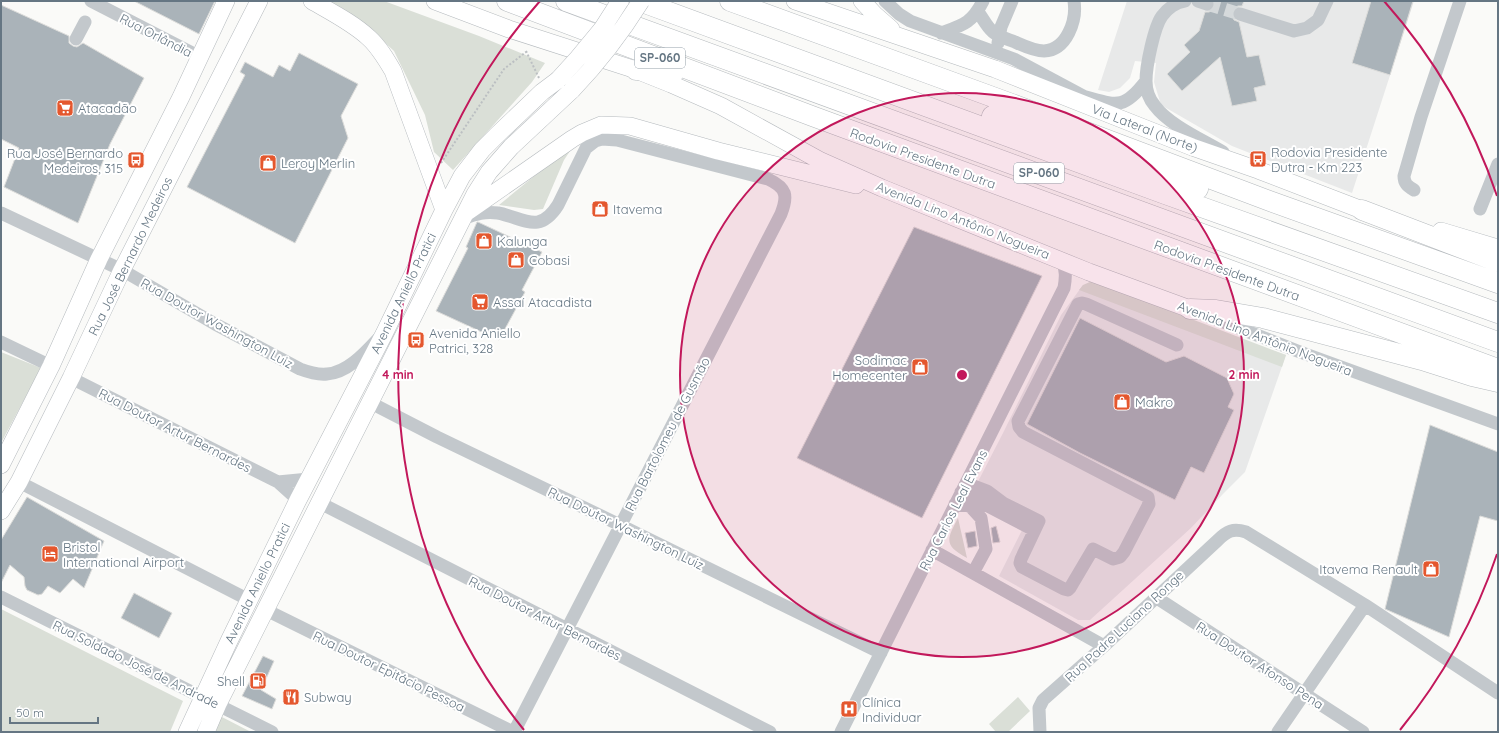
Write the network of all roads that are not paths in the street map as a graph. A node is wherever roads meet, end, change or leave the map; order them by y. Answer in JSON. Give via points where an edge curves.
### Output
{"nodes":[{"id":1,"x":90,"y":1,"type":"edge"},
{"id":2,"x":226,"y":1,"type":"edge"},
{"id":3,"x":312,"y":1,"type":"edge"},
{"id":4,"x":435,"y":1,"type":"edge"},
{"id":5,"x":507,"y":1,"type":"edge"},
{"id":6,"x":566,"y":1,"type":"edge"},
{"id":7,"x":620,"y":1,"type":"edge"},
{"id":8,"x":640,"y":1,"type":"edge"},
{"id":9,"x":730,"y":1,"type":"edge"},
{"id":10,"x":795,"y":1,"type":"edge"},
{"id":11,"x":862,"y":1,"type":"edge"},
{"id":12,"x":885,"y":1,"type":"edge"},
{"id":13,"x":902,"y":1,"type":"edge"},
{"id":14,"x":1012,"y":1,"type":"edge"},
{"id":15,"x":1074,"y":1,"type":"edge"},
{"id":16,"x":1185,"y":1,"type":"edge"},
{"id":17,"x":1327,"y":1,"type":"edge"},
{"id":18,"x":1460,"y":1,"type":"edge"},
{"id":19,"x":259,"y":2,"type":"edge"},
{"id":20,"x":980,"y":6,"type":"edge"},
{"id":21,"x":899,"y":14,"type":"junction"},
{"id":22,"x":1240,"y":14,"type":"tunnel mouth"},
{"id":23,"x":85,"y":22,"type":"dead end"},
{"id":24,"x":941,"y":33,"type":"junction"},
{"id":25,"x":901,"y":36,"type":"junction"},
{"id":26,"x":999,"y":36,"type":"junction"},
{"id":27,"x":76,"y":40,"type":"dead end"},
{"id":28,"x":998,"y":53,"type":"junction"},
{"id":29,"x":200,"y":58,"type":"junction"},
{"id":30,"x":636,"y":70,"type":"junction"},
{"id":31,"x":1146,"y":81,"type":"junction"},
{"id":32,"x":892,"y":94,"type":"junction"},
{"id":33,"x":1082,"y":96,"type":"junction"},
{"id":34,"x":182,"y":97,"type":"junction"},
{"id":35,"x":205,"y":107,"type":"junction"},
{"id":36,"x":812,"y":116,"type":"junction"},
{"id":37,"x":1192,"y":147,"type":"junction"},
{"id":38,"x":1498,"y":164,"type":"edge"},
{"id":39,"x":1258,"y":170,"type":"junction"},
{"id":40,"x":882,"y":188,"type":"junction"},
{"id":41,"x":1414,"y":190,"type":"dead end"},
{"id":42,"x":1480,"y":209,"type":"dead end"},
{"id":43,"x":444,"y":210,"type":"junction"},
{"id":44,"x":1362,"y":210,"type":"joint"},
{"id":45,"x":1,"y":213,"type":"edge"},
{"id":46,"x":463,"y":216,"type":"junction"},
{"id":47,"x":1497,"y":250,"type":"edge"},
{"id":48,"x":99,"y":259,"type":"junction"},
{"id":49,"x":1062,"y":260,"type":"junction"},
{"id":50,"x":1446,"y":264,"type":"junction"},
{"id":51,"x":122,"y":270,"type":"junction"},
{"id":52,"x":1089,"y":272,"type":"junction"},
{"id":53,"x":1498,"y":283,"type":"edge"},
{"id":54,"x":1064,"y":288,"type":"junction"},
{"id":55,"x":1190,"y":309,"type":"junction"},
{"id":56,"x":1498,"y":313,"type":"edge"},
{"id":57,"x":384,"y":334,"type":"junction"},
{"id":58,"x":1,"y":342,"type":"edge"},
{"id":59,"x":1498,"y":342,"type":"edge"},
{"id":60,"x":1177,"y":345,"type":"dead end"},
{"id":61,"x":51,"y":366,"type":"junction"},
{"id":62,"x":1498,"y":369,"type":"edge"},
{"id":63,"x":71,"y":378,"type":"junction"},
{"id":64,"x":1498,"y":382,"type":"edge"},
{"id":65,"x":371,"y":403,"type":"junction"},
{"id":66,"x":1498,"y":424,"type":"edge"},
{"id":67,"x":2,"y":463,"type":"edge"},
{"id":68,"x":973,"y":468,"type":"junction"},
{"id":69,"x":308,"y":479,"type":"junction"},
{"id":70,"x":19,"y":482,"type":"junction"},
{"id":71,"x":278,"y":482,"type":"junction"},
{"id":72,"x":964,"y":488,"type":"junction"},
{"id":73,"x":987,"y":491,"type":"junction"},
{"id":74,"x":298,"y":500,"type":"junction"},
{"id":75,"x":320,"y":503,"type":"junction"},
{"id":76,"x":955,"y":504,"type":"junction"},
{"id":77,"x":1,"y":511,"type":"edge"},
{"id":78,"x":620,"y":525,"type":"junction"},
{"id":79,"x":1037,"y":526,"type":"junction"},
{"id":80,"x":932,"y":550,"type":"junction"},
{"id":81,"x":973,"y":573,"type":"junction"},
{"id":82,"x":1,"y":597,"type":"edge"},
{"id":83,"x":1157,"y":598,"type":"junction"},
{"id":84,"x":249,"y":600,"type":"junction"},
{"id":85,"x":1365,"y":604,"type":"junction"},
{"id":86,"x":266,"y":610,"type":"junction"},
{"id":87,"x":568,"y":629,"type":"junction"},
{"id":88,"x":1104,"y":646,"type":"junction"},
{"id":89,"x":880,"y":653,"type":"junction"},
{"id":90,"x":1304,"y":694,"type":"junction"},
{"id":91,"x":1498,"y":694,"type":"edge"},
{"id":92,"x":202,"y":697,"type":"junction"},
{"id":93,"x":218,"y":704,"type":"junction"},
{"id":94,"x":187,"y":732,"type":"edge"},
{"id":95,"x":206,"y":732,"type":"edge"},
{"id":96,"x":272,"y":732,"type":"edge"},
{"id":97,"x":513,"y":732,"type":"edge"},
{"id":98,"x":770,"y":732,"type":"edge"},
{"id":99,"x":841,"y":732,"type":"edge"},
{"id":100,"x":1040,"y":732,"type":"edge"},
{"id":101,"x":1278,"y":732,"type":"edge"},
{"id":102,"x":1363,"y":732,"type":"edge"}],
"edges":[{"from":1,"to":29,"type":"street","name":"Rua Orlândia"},
{"from":2,"to":29,"type":"main road","name":"Rua José Bernardo Medeiros"},
{"from":3,"to":43,"type":"main road","via":[[355,27],[383,54],[393,71]]},
{"from":4,"to":30,"type":"main road","name":"Avenida Lino Antônio Nogueira","via":[[509,29]]},
{"from":5,"to":36,"type":"highway","name":"Rodovia Presidente Dutra","number":"SP-060"},
{"from":6,"to":59,"type":"highway","name":"Rodovia Presidente Dutra","number":"SP-060"},
{"from":7,"to":43,"type":"main road","name":"Avenida Aniello Pratici","bridge":true,"via":[[602,29],[558,80],[542,92],[482,150],[462,176]]},
{"from":8,"to":32,"type":"highway","number":"SP-060"},
{"from":8,"to":46,"type":"main road","name":"Avenida Aniello Pratici","bridge":true,"via":[[591,70],[511,147],[489,172]]},
{"from":9,"to":50,"type":"highway"},
{"from":10,"to":25,"type":"main road","name":"Via Lateral (Norte)"},
{"from":11,"to":25,"type":"main road"},
{"from":12,"to":21,"type":"street"},
{"from":13,"to":21,"type":"street"},
{"from":14,"to":26,"type":"street"},
{"from":15,"to":26,"type":"street","via":[[1076,9],[1067,36],[1053,49],[1033,49]]},
{"from":16,"to":31,"type":"street","via":[[1172,7],[1157,25]]},
{"from":17,"to":22,"type":"street","via":[[1318,20],[1307,28],[1294,31]]},
{"from":18,"to":41,"type":"street","via":[[1404,176],[1404,181]]},
{"from":19,"to":35,"type":"main road","name":"Rua José Bernardo Medeiros"},
{"from":20,"to":24,"type":"street","via":[[966,23]]},
{"from":20,"to":26,"type":"street","via":[[987,26]]},
{"from":21,"to":24,"type":"street"},
{"from":23,"to":27,"type":"street"},
{"from":24,"to":28,"type":"street"},
{"from":25,"to":37,"type":"main road","name":"Via Lateral (Norte)","via":[[995,69]]},
{"from":26,"to":28,"type":"street"},
{"from":28,"to":33,"type":"street"},
{"from":29,"to":34,"type":"main road","name":"Rua José Bernardo Medeiros"},
{"from":30,"to":36,"type":"highway","via":[[655,68],[782,114]]},
{"from":30,"to":40,"type":"main road","name":"Avenida Lino Antônio Nogueira","via":[[721,106],[819,160]]},
{"from":31,"to":33,"type":"street","via":[[1131,99],[1122,103]]},
{"from":31,"to":39,"type":"street","via":[[1150,99],[1159,112],[1231,157]]},
{"from":32,"to":50,"type":"highway","via":[[946,100],[1423,267]]},
{"from":32,"to":56,"type":"highway","number":"SP-060"},
{"from":33,"to":37,"type":"street"},
{"from":34,"to":35,"type":"main road"},
{"from":34,"to":48,"type":"main road","name":"Rua José Bernardo Medeiros"},
{"from":35,"to":51,"type":"main road","name":"Rua José Bernardo Medeiros"},
{"from":36,"to":62,"type":"highway","name":"Rodovia Presidente Dutra","number":"SP-060"},
{"from":37,"to":39,"type":"main road","name":"Via Lateral (Norte)"},
{"from":38,"to":42,"type":"street"},
{"from":39,"to":44,"type":"main road","name":"Via Lateral (Norte)"},
{"from":40,"to":46,"type":"main road","via":[[850,183],[726,153],[630,126],[606,124],[572,139]]},
{"from":40,"to":49,"type":"main road","name":"Avenida Lino Antônio Nogueira"},
{"from":43,"to":57,"type":"main road","name":"Avenida Aniello Pratici"},
{"from":44,"to":47,"type":"highway"},
{"from":45,"to":48,"type":"street","name":"Rua Doutor Washington Luiz"},
{"from":46,"to":65,"type":"main road","name":"Avenida Aniello Pratici"},
{"from":46,"to":78,"type":"street","name":"Rua Bartolomeu de Gusmão","via":[[485,212],[539,223],[554,213],[586,148],[595,141],[602,140],[617,140],[768,179],[779,186],[784,194],[786,200],[781,214]]},
{"from":48,"to":51,"type":"street","name":"Rua Doutor Washington Luiz"},
{"from":48,"to":61,"type":"main road","name":"Rua José Bernardo Medeiros"},
{"from":49,"to":52,"type":"main road","name":"Avenida Lino Antônio Nogueira"},
{"from":49,"to":54,"type":"street","name":"Rua Carlos Leal Evans","via":[[1066,269]]},
{"from":50,"to":53,"type":"highway"},
{"from":51,"to":57,"type":"street","name":"Rua Doutor Washington Luiz","via":[[215,324],[310,372],[338,372],[351,364]]},
{"from":51,"to":63,"type":"main road","name":"Rua José Bernardo Medeiros"},
{"from":52,"to":54,"type":"street","name":"Rua Carlos Leal Evans","via":[[1074,278]]},
{"from":52,"to":55,"type":"main road","name":"Avenida Lino Antônio Nogueira"},
{"from":54,"to":68,"type":"street","name":"Rua Carlos Leal Evans"},
{"from":55,"to":64,"type":"highway","via":[[1216,310],[1263,318]]},
{"from":55,"to":66,"type":"street","name":"Avenida Lino Antônio Nogueira"},
{"from":57,"to":69,"type":"main road","name":"Avenida Aniello Pratici"},
{"from":58,"to":61,"type":"street"},
{"from":60,"to":79,"type":"street","via":[[1086,304],[1078,304],[1018,421],[1018,427],[1023,432],[1148,497],[1149,504],[1120,557],[1113,559],[1093,549],[1068,590],[1021,565],[1021,559]]},
{"from":61,"to":67,"type":"main road","name":"Rua José Bernardo Medeiros"},
{"from":63,"to":70,"type":"main road","name":"Rua José Bernardo Medeiros"},
{"from":63,"to":71,"type":"street","name":"Rua Doutor Artur Bernardes"},
{"from":65,"to":75,"type":"main road","name":"Avenida Aniello Pratici"},
{"from":65,"to":78,"type":"street","name":"Rua Doutor Washington Luiz","via":[[437,438]]},
{"from":68,"to":72,"type":"street","name":"Rua Carlos Leal Evans"},
{"from":68,"to":73,"type":"street"},
{"from":69,"to":71,"type":"street"},
{"from":69,"to":74,"type":"main road","name":"Avenida Aniello Pratici"},
{"from":70,"to":77,"type":"main road","name":"Rua José Bernardo Medeiros"},
{"from":70,"to":84,"type":"street"},
{"from":71,"to":74,"type":"street","name":"Rua Doutor Artur Bernardes"},
{"from":72,"to":73,"type":"street"},
{"from":72,"to":76,"type":"street","name":"Rua Carlos Leal Evans"},
{"from":72,"to":79,"type":"street"},
{"from":73,"to":79,"type":"street"},
{"from":74,"to":84,"type":"main road","name":"Avenida Aniello Pratici"},
{"from":75,"to":86,"type":"main road","name":"Avenida Aniello Pratici"},
{"from":75,"to":87,"type":"street","name":"Rua Doutor Artur Bernardes"},
{"from":76,"to":80,"type":"street","name":"Rua Carlos Leal Evans"},
{"from":76,"to":81,"type":"street","via":[[970,506],[981,518],[986,549]]},
{"from":78,"to":87,"type":"street","name":"Rua Bartolomeu de Gusmão"},
{"from":78,"to":89,"type":"street","name":"Rua Doutor Washington Luiz"},
{"from":80,"to":81,"type":"street"},
{"from":80,"to":89,"type":"street","name":"Rua Carlos Leal Evans"},
{"from":81,"to":88,"type":"street"},
{"from":82,"to":92,"type":"street","name":"Rua Soldado José de Andrade"},
{"from":83,"to":85,"type":"street","name":"Rua Padre Luciano Ronge","via":[[1230,530],[1239,530]]},
{"from":83,"to":88,"type":"street","name":"Rua Padre Luciano Ronge"},
{"from":83,"to":90,"type":"street","name":"Rua Doutor Afonso Pena"},
{"from":84,"to":92,"type":"main road","name":"Avenida Aniello Pratici"},
{"from":85,"to":90,"type":"street"},
{"from":85,"to":91,"type":"street"},
{"from":86,"to":93,"type":"main road","name":"Avenida Aniello Pratici"},
{"from":86,"to":97,"type":"street","name":"Rua Doutor Epitácio Pessoa"},
{"from":87,"to":97,"type":"street","name":"Rua Bartolomeu de Gusmão"},
{"from":87,"to":98,"type":"street","name":"Rua Doutor Artur Bernardes"},
{"from":88,"to":100,"type":"street","name":"Rua Padre Luciano Ronge","via":[[1041,702]]},
{"from":89,"to":99,"type":"street","name":"Rua Carlos Leal Evans"},
{"from":90,"to":101,"type":"street"},
{"from":90,"to":102,"type":"street","name":"Rua Doutor Afonso Pena"},
{"from":92,"to":93,"type":"street","name":"Rua Soldado José de Andrade"},
{"from":92,"to":94,"type":"main road","name":"Avenida Aniello Pratici"},
{"from":93,"to":95,"type":"main road","name":"Avenida Aniello Pratici"},
{"from":93,"to":96,"type":"street","name":"Rua Soldado José de Andrade"}]}
